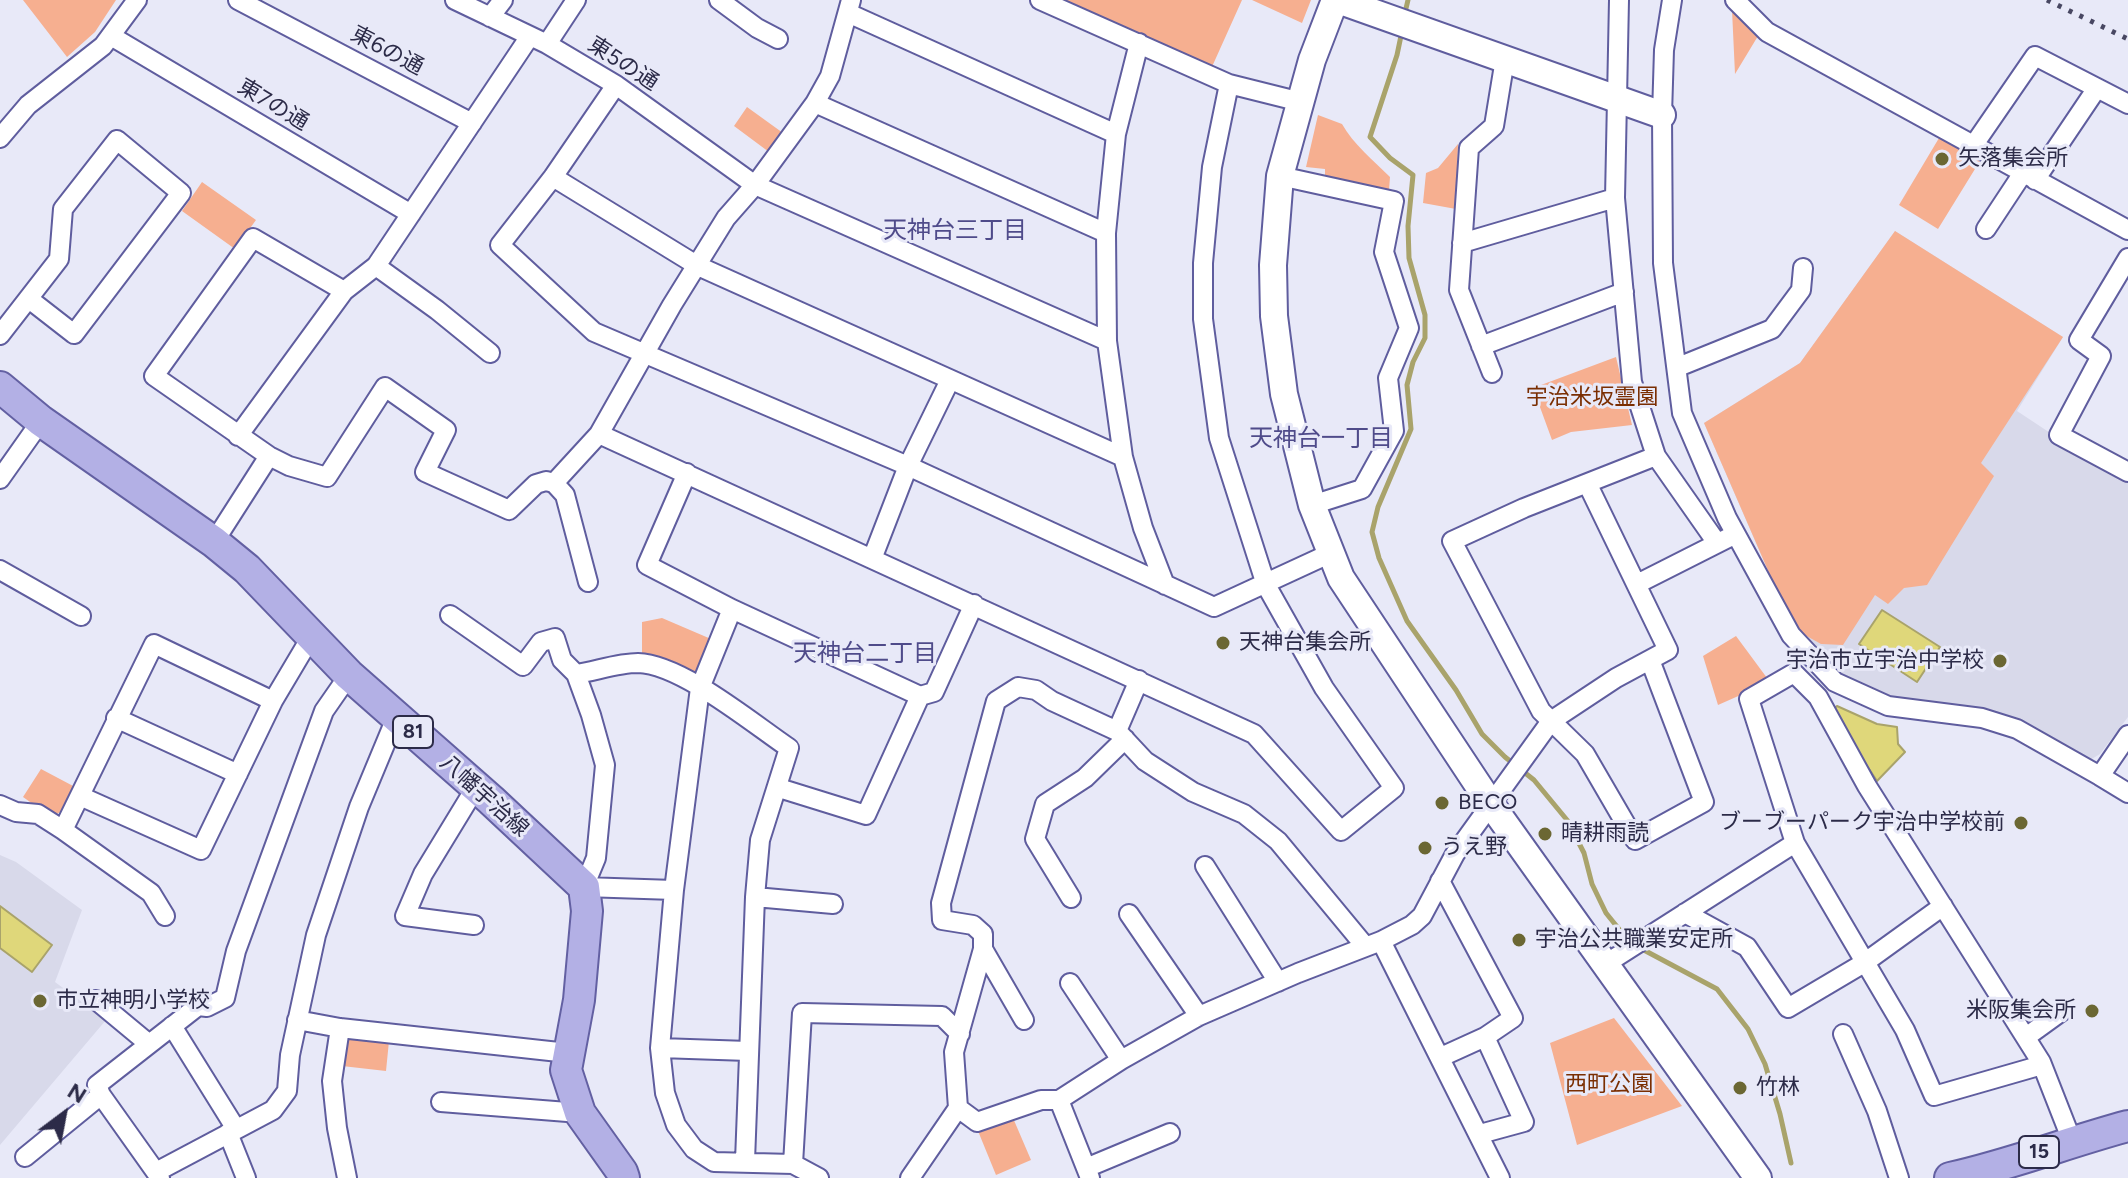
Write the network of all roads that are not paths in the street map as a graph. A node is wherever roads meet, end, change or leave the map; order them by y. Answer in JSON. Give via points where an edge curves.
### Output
{"nodes":[{"id":1,"x":137,"y":0,"type":"edge"},
{"id":2,"x":238,"y":0,"type":"edge"},
{"id":3,"x":455,"y":0,"type":"edge"},
{"id":4,"x":503,"y":0,"type":"edge"},
{"id":5,"x":576,"y":0,"type":"edge"},
{"id":6,"x":719,"y":0,"type":"edge"},
{"id":7,"x":1040,"y":0,"type":"edge"},
{"id":8,"x":1337,"y":0,"type":"edge"},
{"id":9,"x":1619,"y":0,"type":"edge"},
{"id":10,"x":1672,"y":0,"type":"edge"},
{"id":11,"x":1735,"y":0,"type":"edge"},
{"id":12,"x":850,"y":6,"type":"edge"},
{"id":13,"x":490,"y":17,"type":"junction"},
{"id":14,"x":111,"y":36,"type":"junction"},
{"id":15,"x":778,"y":39,"type":"dead end"},
{"id":16,"x":538,"y":40,"type":"junction"},
{"id":17,"x":1139,"y":43,"type":"junction"},
{"id":18,"x":1505,"y":59,"type":"junction"},
{"id":19,"x":1229,"y":84,"type":"junction"},
{"id":20,"x":616,"y":85,"type":"junction"},
{"id":21,"x":2097,"y":88,"type":"junction"},
{"id":22,"x":1618,"y":99,"type":"junction"},
{"id":23,"x":1301,"y":102,"type":"junction"},
{"id":24,"x":815,"y":103,"type":"junction"},
{"id":25,"x":2128,"y":104,"type":"edge"},
{"id":26,"x":1662,"y":115,"type":"junction"},
{"id":27,"x":472,"y":123,"type":"junction"},
{"id":28,"x":1116,"y":134,"type":"junction"},
{"id":29,"x":0,"y":138,"type":"edge"},
{"id":30,"x":1973,"y":146,"type":"junction"},
{"id":31,"x":1280,"y":176,"type":"junction"},
{"id":32,"x":2029,"y":176,"type":"junction"},
{"id":33,"x":553,"y":177,"type":"junction"},
{"id":34,"x":755,"y":185,"type":"junction"},
{"id":35,"x":1615,"y":198,"type":"junction"},
{"id":36,"x":411,"y":214,"type":"junction"},
{"id":37,"x":1986,"y":229,"type":"dead end"},
{"id":38,"x":2128,"y":230,"type":"edge"},
{"id":39,"x":1106,"y":233,"type":"junction"},
{"id":40,"x":1462,"y":243,"type":"junction"},
{"id":41,"x":2128,"y":258,"type":"edge"},
{"id":42,"x":376,"y":266,"type":"junction"},
{"id":43,"x":698,"y":266,"type":"junction"},
{"id":44,"x":1803,"y":268,"type":"dead end"},
{"id":45,"x":344,"y":291,"type":"junction"},
{"id":46,"x":1624,"y":292,"type":"junction"},
{"id":47,"x":29,"y":299,"type":"junction"},
{"id":48,"x":0,"y":335,"type":"edge"},
{"id":49,"x":1107,"y":341,"type":"junction"},
{"id":50,"x":1481,"y":346,"type":"junction"},
{"id":51,"x":644,"y":352,"type":"junction"},
{"id":52,"x":490,"y":353,"type":"dead end"},
{"id":53,"x":1678,"y":367,"type":"junction"},
{"id":54,"x":1492,"y":373,"type":"dead end"},
{"id":55,"x":950,"y":380,"type":"junction"},
{"id":56,"x":0,"y":387,"type":"edge"},
{"id":57,"x":41,"y":421,"type":"junction"},
{"id":58,"x":599,"y":434,"type":"junction"},
{"id":59,"x":238,"y":436,"type":"junction"},
{"id":60,"x":269,"y":456,"type":"junction"},
{"id":61,"x":1656,"y":456,"type":"junction"},
{"id":62,"x":1123,"y":457,"type":"junction"},
{"id":63,"x":908,"y":466,"type":"junction"},
{"id":64,"x":2128,"y":472,"type":"edge"},
{"id":65,"x":687,"y":473,"type":"junction"},
{"id":66,"x":0,"y":479,"type":"edge"},
{"id":67,"x":554,"y":483,"type":"junction"},
{"id":68,"x":1588,"y":485,"type":"junction"},
{"id":69,"x":1312,"y":505,"type":"junction"},
{"id":70,"x":1736,"y":534,"type":"junction"},
{"id":71,"x":214,"y":542,"type":"junction"},
{"id":72,"x":1717,"y":543,"type":"junction"},
{"id":73,"x":1331,"y":553,"type":"junction"},
{"id":74,"x":872,"y":559,"type":"junction"},
{"id":75,"x":0,"y":570,"type":"edge"},
{"id":76,"x":588,"y":582,"type":"dead end"},
{"id":77,"x":1637,"y":584,"type":"junction"},
{"id":78,"x":1165,"y":585,"type":"junction"},
{"id":79,"x":1266,"y":585,"type":"junction"},
{"id":80,"x":974,"y":604,"type":"junction"},
{"id":81,"x":732,"y":609,"type":"junction"},
{"id":82,"x":450,"y":615,"type":"dead end"},
{"id":83,"x":81,"y":616,"type":"dead end"},
{"id":84,"x":311,"y":637,"type":"junction"},
{"id":85,"x":1650,"y":660,"type":"junction"},
{"id":86,"x":576,"y":674,"type":"junction"},
{"id":87,"x":349,"y":675,"type":"junction"},
{"id":88,"x":1139,"y":680,"type":"junction"},
{"id":89,"x":700,"y":688,"type":"junction"},
{"id":90,"x":920,"y":696,"type":"junction"},
{"id":91,"x":273,"y":701,"type":"junction"},
{"id":92,"x":116,"y":718,"type":"junction"},
{"id":93,"x":396,"y":718,"type":"junction"},
{"id":94,"x":1551,"y":721,"type":"junction"},
{"id":95,"x":1121,"y":735,"type":"junction"},
{"id":96,"x":2128,"y":735,"type":"edge"},
{"id":97,"x":238,"y":774,"type":"junction"},
{"id":98,"x":2100,"y":776,"type":"junction"},
{"id":99,"x":476,"y":787,"type":"junction"},
{"id":100,"x":779,"y":788,"type":"junction"},
{"id":101,"x":2128,"y":793,"type":"edge"},
{"id":102,"x":80,"y":796,"type":"junction"},
{"id":103,"x":1490,"y":803,"type":"junction"},
{"id":104,"x":0,"y":805,"type":"edge"},
{"id":105,"x":63,"y":830,"type":"junction"},
{"id":106,"x":1795,"y":843,"type":"junction"},
{"id":107,"x":1205,"y":866,"type":"dead end"},
{"id":108,"x":1440,"y":881,"type":"junction"},
{"id":109,"x":584,"y":887,"type":"junction"},
{"id":110,"x":674,"y":890,"type":"junction"},
{"id":111,"x":755,"y":897,"type":"junction"},
{"id":112,"x":1071,"y":898,"type":"dead end"},
{"id":113,"x":833,"y":904,"type":"dead end"},
{"id":114,"x":1943,"y":906,"type":"junction"},
{"id":115,"x":1685,"y":913,"type":"junction"},
{"id":116,"x":1129,"y":914,"type":"dead end"},
{"id":117,"x":165,"y":916,"type":"dead end"},
{"id":118,"x":474,"y":925,"type":"dead end"},
{"id":119,"x":1373,"y":943,"type":"junction"},
{"id":120,"x":983,"y":949,"type":"junction"},
{"id":121,"x":1607,"y":963,"type":"junction"},
{"id":122,"x":1864,"y":963,"type":"junction"},
{"id":123,"x":1278,"y":982,"type":"junction"},
{"id":124,"x":1070,"y":983,"type":"dead end"},
{"id":125,"x":107,"y":1003,"type":"dead end"},
{"id":126,"x":2062,"y":1011,"type":"dead end"},
{"id":127,"x":1199,"y":1016,"type":"junction"},
{"id":128,"x":297,"y":1020,"type":"junction"},
{"id":129,"x":1024,"y":1020,"type":"dead end"},
{"id":130,"x":172,"y":1026,"type":"junction"},
{"id":131,"x":340,"y":1028,"type":"junction"},
{"id":132,"x":960,"y":1034,"type":"junction"},
{"id":133,"x":1843,"y":1034,"type":"dead end"},
{"id":134,"x":1485,"y":1037,"type":"junction"},
{"id":135,"x":2026,"y":1037,"type":"junction"},
{"id":136,"x":149,"y":1044,"type":"junction"},
{"id":137,"x":660,"y":1048,"type":"junction"},
{"id":138,"x":748,"y":1051,"type":"junction"},
{"id":139,"x":568,"y":1053,"type":"junction"},
{"id":140,"x":1441,"y":1057,"type":"junction"},
{"id":141,"x":1121,"y":1060,"type":"junction"},
{"id":142,"x":2042,"y":1065,"type":"junction"},
{"id":143,"x":101,"y":1095,"type":"junction"},
{"id":144,"x":1059,"y":1100,"type":"junction"},
{"id":145,"x":441,"y":1102,"type":"dead end"},
{"id":146,"x":958,"y":1108,"type":"junction"},
{"id":147,"x":580,"y":1113,"type":"junction"},
{"id":148,"x":2128,"y":1126,"type":"edge"},
{"id":149,"x":232,"y":1131,"type":"junction"},
{"id":150,"x":1170,"y":1133,"type":"dead end"},
{"id":151,"x":1480,"y":1134,"type":"junction"},
{"id":152,"x":2072,"y":1141,"type":"junction"},
{"id":153,"x":25,"y":1157,"type":"dead end"},
{"id":154,"x":793,"y":1164,"type":"junction"},
{"id":155,"x":749,"y":1167,"type":"edge"},
{"id":156,"x":1088,"y":1173,"type":"edge"},
{"id":157,"x":159,"y":1175,"type":"edge"},
{"id":158,"x":1980,"y":1175,"type":"edge"},
{"id":159,"x":246,"y":1178,"type":"edge"},
{"id":160,"x":347,"y":1178,"type":"edge"},
{"id":161,"x":624,"y":1178,"type":"edge"},
{"id":162,"x":819,"y":1178,"type":"edge"},
{"id":163,"x":910,"y":1178,"type":"edge"},
{"id":164,"x":1500,"y":1178,"type":"edge"},
{"id":165,"x":1758,"y":1178,"type":"edge"},
{"id":166,"x":1899,"y":1178,"type":"edge"},
{"id":167,"x":1950,"y":1178,"type":"edge"}],
"edges":[{"from":1,"to":14,"type":"street"},
{"from":2,"to":27,"type":"street","name":"東6の通"},
{"from":3,"to":13,"type":"street","name":"東5の通"},
{"from":4,"to":13,"type":"street"},
{"from":5,"to":16,"type":"street"},
{"from":6,"to":15,"type":"street"},
{"from":7,"to":17,"type":"street"},
{"from":8,"to":18,"type":"street"},
{"from":8,"to":23,"type":"street"},
{"from":9,"to":22,"type":"street"},
{"from":10,"to":26,"type":"street"},
{"from":11,"to":30,"type":"street","via":[[1767,32]]},
{"from":12,"to":24,"type":"street","via":[[830,76]]},
{"from":12,"to":28,"type":"street"},
{"from":13,"to":16,"type":"street","name":"東5の通"},
{"from":14,"to":29,"type":"street","via":[[28,105]]},
{"from":14,"to":36,"type":"street","name":"東7の通"},
{"from":16,"to":20,"type":"street","name":"東5の通"},
{"from":16,"to":27,"type":"street"},
{"from":17,"to":19,"type":"street"},
{"from":17,"to":28,"type":"street"},
{"from":18,"to":22,"type":"street"},
{"from":18,"to":40,"type":"street","via":[[1494,126],[1469,148]]},
{"from":19,"to":23,"type":"street"},
{"from":19,"to":79,"type":"street","via":[[1212,167],[1203,319],[1219,438]]},
{"from":20,"to":33,"type":"street"},
{"from":20,"to":34,"type":"street","name":"東5の通"},
{"from":21,"to":25,"type":"street"},
{"from":21,"to":30,"type":"street","via":[[2035,56]]},
{"from":21,"to":32,"type":"street"},
{"from":22,"to":26,"type":"street"},
{"from":22,"to":35,"type":"street"},
{"from":23,"to":31,"type":"street"},
{"from":24,"to":34,"type":"street"},
{"from":24,"to":39,"type":"street"},
{"from":26,"to":53,"type":"street","via":[[1663,263]]},
{"from":27,"to":36,"type":"street"},
{"from":28,"to":39,"type":"street"},
{"from":30,"to":32,"type":"street"},
{"from":31,"to":69,"type":"street","via":[[1274,316],[1284,394]]},
{"from":31,"to":69,"type":"street","via":[[1394,201],[1384,252],[1409,328],[1388,378],[1394,431],[1362,489]]},
{"from":32,"to":37,"type":"street"},
{"from":32,"to":38,"type":"street"},
{"from":33,"to":43,"type":"street"},
{"from":33,"to":51,"type":"street","via":[[500,245],[594,332]]},
{"from":34,"to":43,"type":"street","via":[[726,218]]},
{"from":34,"to":49,"type":"street","name":"東5の通"},
{"from":35,"to":40,"type":"street"},
{"from":35,"to":46,"type":"street"},
{"from":36,"to":42,"type":"street"},
{"from":39,"to":49,"type":"street"},
{"from":40,"to":50,"type":"street","via":[[1459,290]]},
{"from":41,"to":64,"type":"street","via":[[2079,340],[2101,356],[2059,435]]},
{"from":42,"to":45,"type":"street"},
{"from":42,"to":52,"type":"street"},
{"from":43,"to":51,"type":"street"},
{"from":43,"to":55,"type":"street"},
{"from":44,"to":53,"type":"street","via":[[1801,290],[1772,329]]},
{"from":45,"to":59,"type":"street"},
{"from":45,"to":59,"type":"street","via":[[253,238],[154,376]]},
{"from":46,"to":50,"type":"street"},
{"from":46,"to":61,"type":"street","via":[[1632,382]]},
{"from":47,"to":47,"type":"street","via":[[59,259],[63,209],[117,140],[181,193],[74,334]]},
{"from":47,"to":48,"type":"street"},
{"from":49,"to":62,"type":"street"},
{"from":50,"to":54,"type":"street"},
{"from":51,"to":58,"type":"street"},
{"from":51,"to":63,"type":"street"},
{"from":53,"to":70,"type":"street","via":[[1682,413]]},
{"from":55,"to":62,"type":"street"},
{"from":55,"to":63,"type":"street"},
{"from":56,"to":57,"type":"main road","name":"八幡宇治線","number":"81"},
{"from":57,"to":66,"type":"street"},
{"from":57,"to":71,"type":"main road","name":"八幡宇治線","number":"81"},
{"from":58,"to":65,"type":"street"},
{"from":58,"to":67,"type":"street"},
{"from":59,"to":60,"type":"street"},
{"from":60,"to":67,"type":"street","via":[[327,477],[385,387],[446,430],[425,472],[509,510],[536,484]]},
{"from":60,"to":71,"type":"street"},
{"from":61,"to":68,"type":"street"},
{"from":61,"to":72,"type":"street"},
{"from":62,"to":78,"type":"street"},
{"from":63,"to":74,"type":"street"},
{"from":63,"to":78,"type":"street"},
{"from":65,"to":74,"type":"street"},
{"from":65,"to":81,"type":"street","via":[[647,565]]},
{"from":67,"to":76,"type":"street","via":[[565,495]]},
{"from":68,"to":77,"type":"street"},
{"from":68,"to":94,"type":"street","via":[[1452,541]]},
{"from":69,"to":73,"type":"street"},
{"from":70,"to":72,"type":"street"},
{"from":70,"to":98,"type":"street","via":[[1791,635],[1835,682],[1888,706],[1982,718],[2017,729]]},
{"from":71,"to":84,"type":"main road","name":"八幡宇治線","number":"81"},
{"from":72,"to":77,"type":"street"},
{"from":73,"to":79,"type":"street"},
{"from":73,"to":103,"type":"street","via":[[1341,578]]},
{"from":74,"to":80,"type":"street"},
{"from":75,"to":83,"type":"street"},
{"from":77,"to":85,"type":"street","via":[[1668,650]]},
{"from":78,"to":79,"type":"street","via":[[1214,607]]},
{"from":79,"to":88,"type":"street","via":[[1324,688],[1394,788],[1341,831],[1254,734]]},
{"from":80,"to":88,"type":"street"},
{"from":80,"to":90,"type":"street","via":[[934,692]]},
{"from":81,"to":89,"type":"street"},
{"from":81,"to":90,"type":"street"},
{"from":82,"to":86,"type":"street","via":[[523,666],[541,642],[555,638],[562,660]]},
{"from":84,"to":87,"type":"main road","name":"八幡宇治線","number":"81"},
{"from":84,"to":91,"type":"street"},
{"from":85,"to":94,"type":"street"},
{"from":85,"to":94,"type":"street","via":[[1704,802],[1635,840],[1585,754]]},
{"from":86,"to":89,"type":"street","via":[[637,663],[663,668]]},
{"from":86,"to":109,"type":"street","via":[[605,765],[596,858]]},
{"from":87,"to":93,"type":"main road","name":"八幡宇治線","number":"81"},
{"from":87,"to":130,"type":"street","via":[[324,711],[236,951],[225,998],[198,1006]]},
{"from":88,"to":95,"type":"street"},
{"from":89,"to":100,"type":"street","via":[[789,748]]},
{"from":89,"to":110,"type":"street"},
{"from":90,"to":100,"type":"street","via":[[866,815]]},
{"from":91,"to":92,"type":"street","via":[[154,644]]},
{"from":91,"to":97,"type":"street"},
{"from":92,"to":97,"type":"street"},
{"from":92,"to":102,"type":"street"},
{"from":93,"to":99,"type":"main road","name":"八幡宇治線","number":"81"},
{"from":93,"to":128,"type":"street","via":[[316,935]]},
{"from":94,"to":103,"type":"street"},
{"from":95,"to":112,"type":"street","via":[[1085,778],[1045,804],[1035,839]]},
{"from":95,"to":119,"type":"street","via":[[1145,761],[1193,792],[1244,814],[1278,841]]},
{"from":95,"to":120,"type":"street","via":[[1036,690],[1018,687],[996,701],[941,903],[942,920],[973,925],[983,934]]},
{"from":96,"to":98,"type":"street"},
{"from":97,"to":102,"type":"street","via":[[201,850]]},
{"from":98,"to":101,"type":"street"},
{"from":99,"to":109,"type":"main road","name":"八幡宇治線","number":"81"},
{"from":99,"to":118,"type":"street","via":[[423,874],[405,916]]},
{"from":100,"to":111,"type":"street","via":[[760,840]]},
{"from":102,"to":105,"type":"street"},
{"from":103,"to":108,"type":"street"},
{"from":103,"to":121,"type":"street"},
{"from":104,"to":105,"type":"street","via":[[38,814]]},
{"from":105,"to":117,"type":"street","via":[[151,893]]},
{"from":106,"to":114,"type":"street","via":[[1749,699],[1794,673],[1818,697]]},
{"from":106,"to":115,"type":"street"},
{"from":106,"to":122,"type":"street"},
{"from":107,"to":123,"type":"street"},
{"from":108,"to":119,"type":"street","via":[[1422,916]]},
{"from":108,"to":134,"type":"street","via":[[1513,1018]]},
{"from":109,"to":110,"type":"street"},
{"from":109,"to":139,"type":"main road","via":[[587,911],[579,1000]]},
{"from":110,"to":137,"type":"street"},
{"from":111,"to":113,"type":"street"},
{"from":111,"to":138,"type":"street"},
{"from":114,"to":122,"type":"street"},
{"from":114,"to":135,"type":"street"},
{"from":115,"to":121,"type":"street"},
{"from":115,"to":122,"type":"street","via":[[1747,947],[1788,1008]]},
{"from":116,"to":127,"type":"street"},
{"from":119,"to":123,"type":"street"},
{"from":119,"to":140,"type":"street"},
{"from":120,"to":129,"type":"street"},
{"from":120,"to":132,"type":"street"},
{"from":121,"to":165,"type":"street"},
{"from":122,"to":142,"type":"street","via":[[1905,1030],[1934,1096]]},
{"from":123,"to":127,"type":"street"},
{"from":124,"to":141,"type":"street"},
{"from":125,"to":136,"type":"street"},
{"from":126,"to":135,"type":"street"},
{"from":127,"to":141,"type":"street"},
{"from":128,"to":131,"type":"street"},
{"from":128,"to":149,"type":"street","via":[[287,1091],[273,1110]]},
{"from":130,"to":136,"type":"street"},
{"from":130,"to":149,"type":"street"},
{"from":131,"to":139,"type":"street"},
{"from":131,"to":160,"type":"street","via":[[332,1081]]},
{"from":132,"to":146,"type":"street","via":[[954,1052]]},
{"from":132,"to":154,"type":"street","via":[[942,1016],[802,1013]]},
{"from":133,"to":166,"type":"street"},
{"from":134,"to":140,"type":"street"},
{"from":134,"to":151,"type":"street","via":[[1524,1122]]},
{"from":135,"to":142,"type":"street"},
{"from":136,"to":143,"type":"street","via":[[97,1085]]},
{"from":137,"to":138,"type":"street"},
{"from":137,"to":155,"type":"street","via":[[665,1093],[676,1125],[694,1149],[714,1162]]},
{"from":138,"to":155,"type":"street"},
{"from":139,"to":147,"type":"main road","via":[[566,1070]]},
{"from":140,"to":151,"type":"street"},
{"from":141,"to":144,"type":"street"},
{"from":142,"to":152,"type":"street"},
{"from":143,"to":153,"type":"street"},
{"from":143,"to":157,"type":"street"},
{"from":144,"to":146,"type":"street","via":[[1041,1100],[977,1122]]},
{"from":144,"to":156,"type":"street"},
{"from":145,"to":147,"type":"street"},
{"from":146,"to":163,"type":"street"},
{"from":147,"to":161,"type":"main road"},
{"from":148,"to":152,"type":"main road","number":"15"},
{"from":149,"to":157,"type":"street"},
{"from":149,"to":159,"type":"street"},
{"from":150,"to":156,"type":"street"},
{"from":151,"to":164,"type":"street"},
{"from":152,"to":158,"type":"main road","number":"15"},
{"from":154,"to":155,"type":"street"},
{"from":154,"to":162,"type":"street"},
{"from":158,"to":167,"type":"main road","number":"15"}]}
